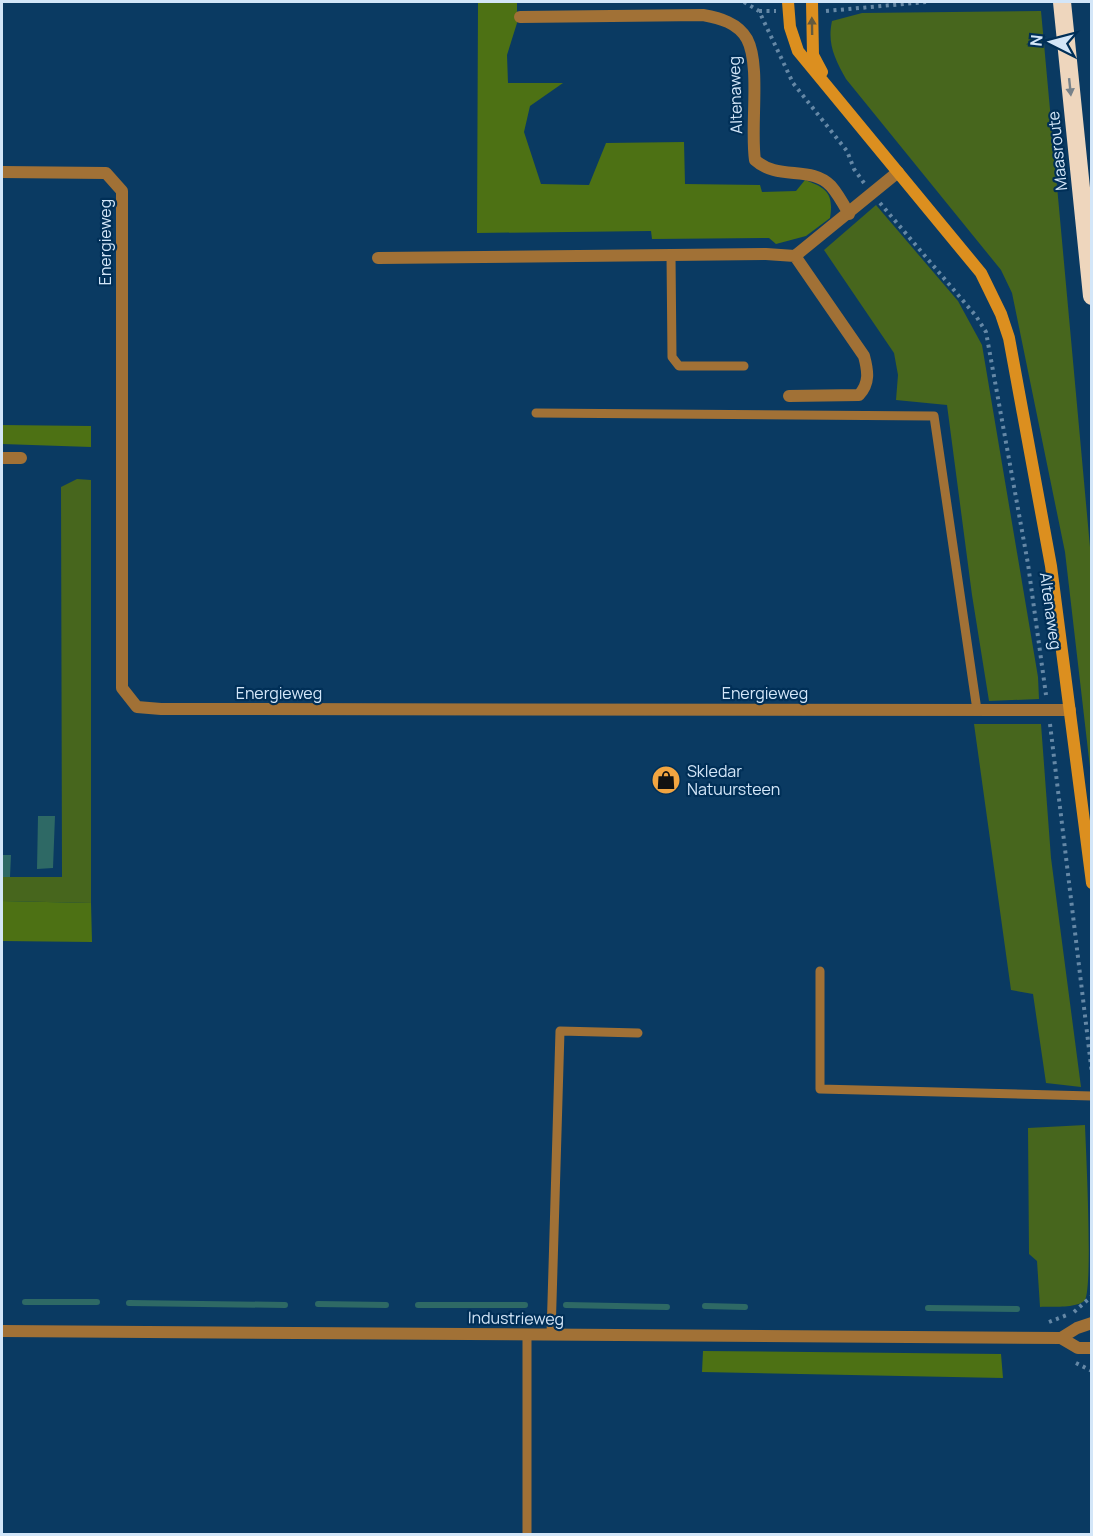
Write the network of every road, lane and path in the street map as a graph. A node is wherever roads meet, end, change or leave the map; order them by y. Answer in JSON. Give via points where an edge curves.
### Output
{"nodes":[{"id":1,"x":746,"y":2,"type":"edge"},
{"id":2,"x":926,"y":2,"type":"edge"},
{"id":3,"x":1062,"y":2,"type":"edge"},
{"id":4,"x":788,"y":6,"type":"edge"},
{"id":5,"x":812,"y":6,"type":"edge"},
{"id":6,"x":759,"y":11,"type":"junction"},
{"id":7,"x":520,"y":17,"type":"dead end"},
{"id":8,"x":830,"y":89,"type":"junction"},
{"id":9,"x":898,"y":171,"type":"junction"},
{"id":10,"x":2,"y":172,"type":"edge"},
{"id":11,"x":873,"y":194,"type":"junction"},
{"id":12,"x":849,"y":214,"type":"junction"},
{"id":13,"x":671,"y":255,"type":"junction"},
{"id":14,"x":795,"y":256,"type":"junction"},
{"id":15,"x":378,"y":258,"type":"dead end"},
{"id":16,"x":1092,"y":296,"type":"edge"},
{"id":17,"x":744,"y":366,"type":"dead end"},
{"id":18,"x":789,"y":396,"type":"dead end"},
{"id":19,"x":536,"y":413,"type":"dead end"},
{"id":20,"x":2,"y":458,"type":"edge"},
{"id":21,"x":21,"y":458,"type":"dead end"},
{"id":22,"x":977,"y":710,"type":"junction"},
{"id":23,"x":1070,"y":710,"type":"junction"},
{"id":24,"x":1048,"y":711,"type":"junction"},
{"id":25,"x":1092,"y":883,"type":"edge"},
{"id":26,"x":820,"y":971,"type":"dead end"},
{"id":27,"x":638,"y":1033,"type":"dead end"},
{"id":28,"x":1092,"y":1074,"type":"edge"},
{"id":29,"x":1092,"y":1096,"type":"edge"},
{"id":30,"x":1092,"y":1296,"type":"edge"},
{"id":31,"x":1092,"y":1323,"type":"edge"},
{"id":32,"x":2,"y":1331,"type":"edge"},
{"id":33,"x":527,"y":1334,"type":"junction"},
{"id":34,"x":551,"y":1335,"type":"junction"},
{"id":35,"x":1031,"y":1338,"type":"junction"},
{"id":36,"x":1061,"y":1338,"type":"junction"},
{"id":37,"x":1092,"y":1348,"type":"edge"},
{"id":38,"x":528,"y":1534,"type":"edge"}],
"edges":[{"from":1,"to":6,"type":"path"},
{"from":2,"to":5,"type":"path"},
{"from":3,"to":16,"type":"highway","name":"Maasroute","one_way":true},
{"from":4,"to":6,"type":"path"},
{"from":4,"to":8,"type":"main road","name":"Altenaweg","via":[[794,44]]},
{"from":8,"to":5,"type":"main road","name":"Altenaweg","one_way":true,"via":[[813,55]]},
{"from":6,"to":11,"type":"path","name":"Altenaweg","via":[[793,83],[847,151]]},
{"from":7,"to":12,"type":"street","name":"Altenaweg","via":[[703,15],[729,22],[746,38],[752,59],[755,160],[765,169],[818,178],[830,185]]},
{"from":8,"to":9,"type":"main road","name":"Altenaweg"},
{"from":9,"to":11,"type":"street"},
{"from":9,"to":23,"type":"main road","name":"Altenaweg","via":[[981,273],[1009,338],[1051,566]]},
{"from":10,"to":22,"type":"street","name":"Energieweg","via":[[106,173],[122,191],[122,688],[137,707]]},
{"from":11,"to":12,"type":"street"},
{"from":11,"to":24,"type":"path","name":"Altenaweg","via":[[986,332],[1028,564]]},
{"from":12,"to":14,"type":"street"},
{"from":13,"to":14,"type":"street"},
{"from":13,"to":15,"type":"street"},
{"from":13,"to":17,"type":"lane","via":[[672,357],[679,366]]},
{"from":14,"to":18,"type":"street","via":[[864,356],[868,372],[866,388],[859,395]]},
{"from":19,"to":22,"type":"lane","via":[[934,416]]},
{"from":20,"to":21,"type":"street"},
{"from":22,"to":24,"type":"street","name":"Energieweg"},
{"from":23,"to":24,"type":"street","name":"Energieweg"},
{"from":23,"to":25,"type":"main road","name":"Altenaweg"},
{"from":24,"to":28,"type":"path","name":"Altenaweg"},
{"from":26,"to":29,"type":"lane","via":[[820,1089]]},
{"from":27,"to":34,"type":"lane","via":[[560,1031]]},
{"from":30,"to":35,"type":"path"},
{"from":31,"to":36,"type":"street","name":"Industrieweg"},
{"from":32,"to":33,"type":"street","name":"Industrieweg"},
{"from":33,"to":34,"type":"street","name":"Industrieweg"},
{"from":33,"to":38,"type":"lane"},
{"from":34,"to":35,"type":"street","name":"Industrieweg"},
{"from":35,"to":36,"type":"street","name":"Industrieweg"},
{"from":36,"to":37,"type":"street","name":"Industrieweg","via":[[1078,1348]]}]}
